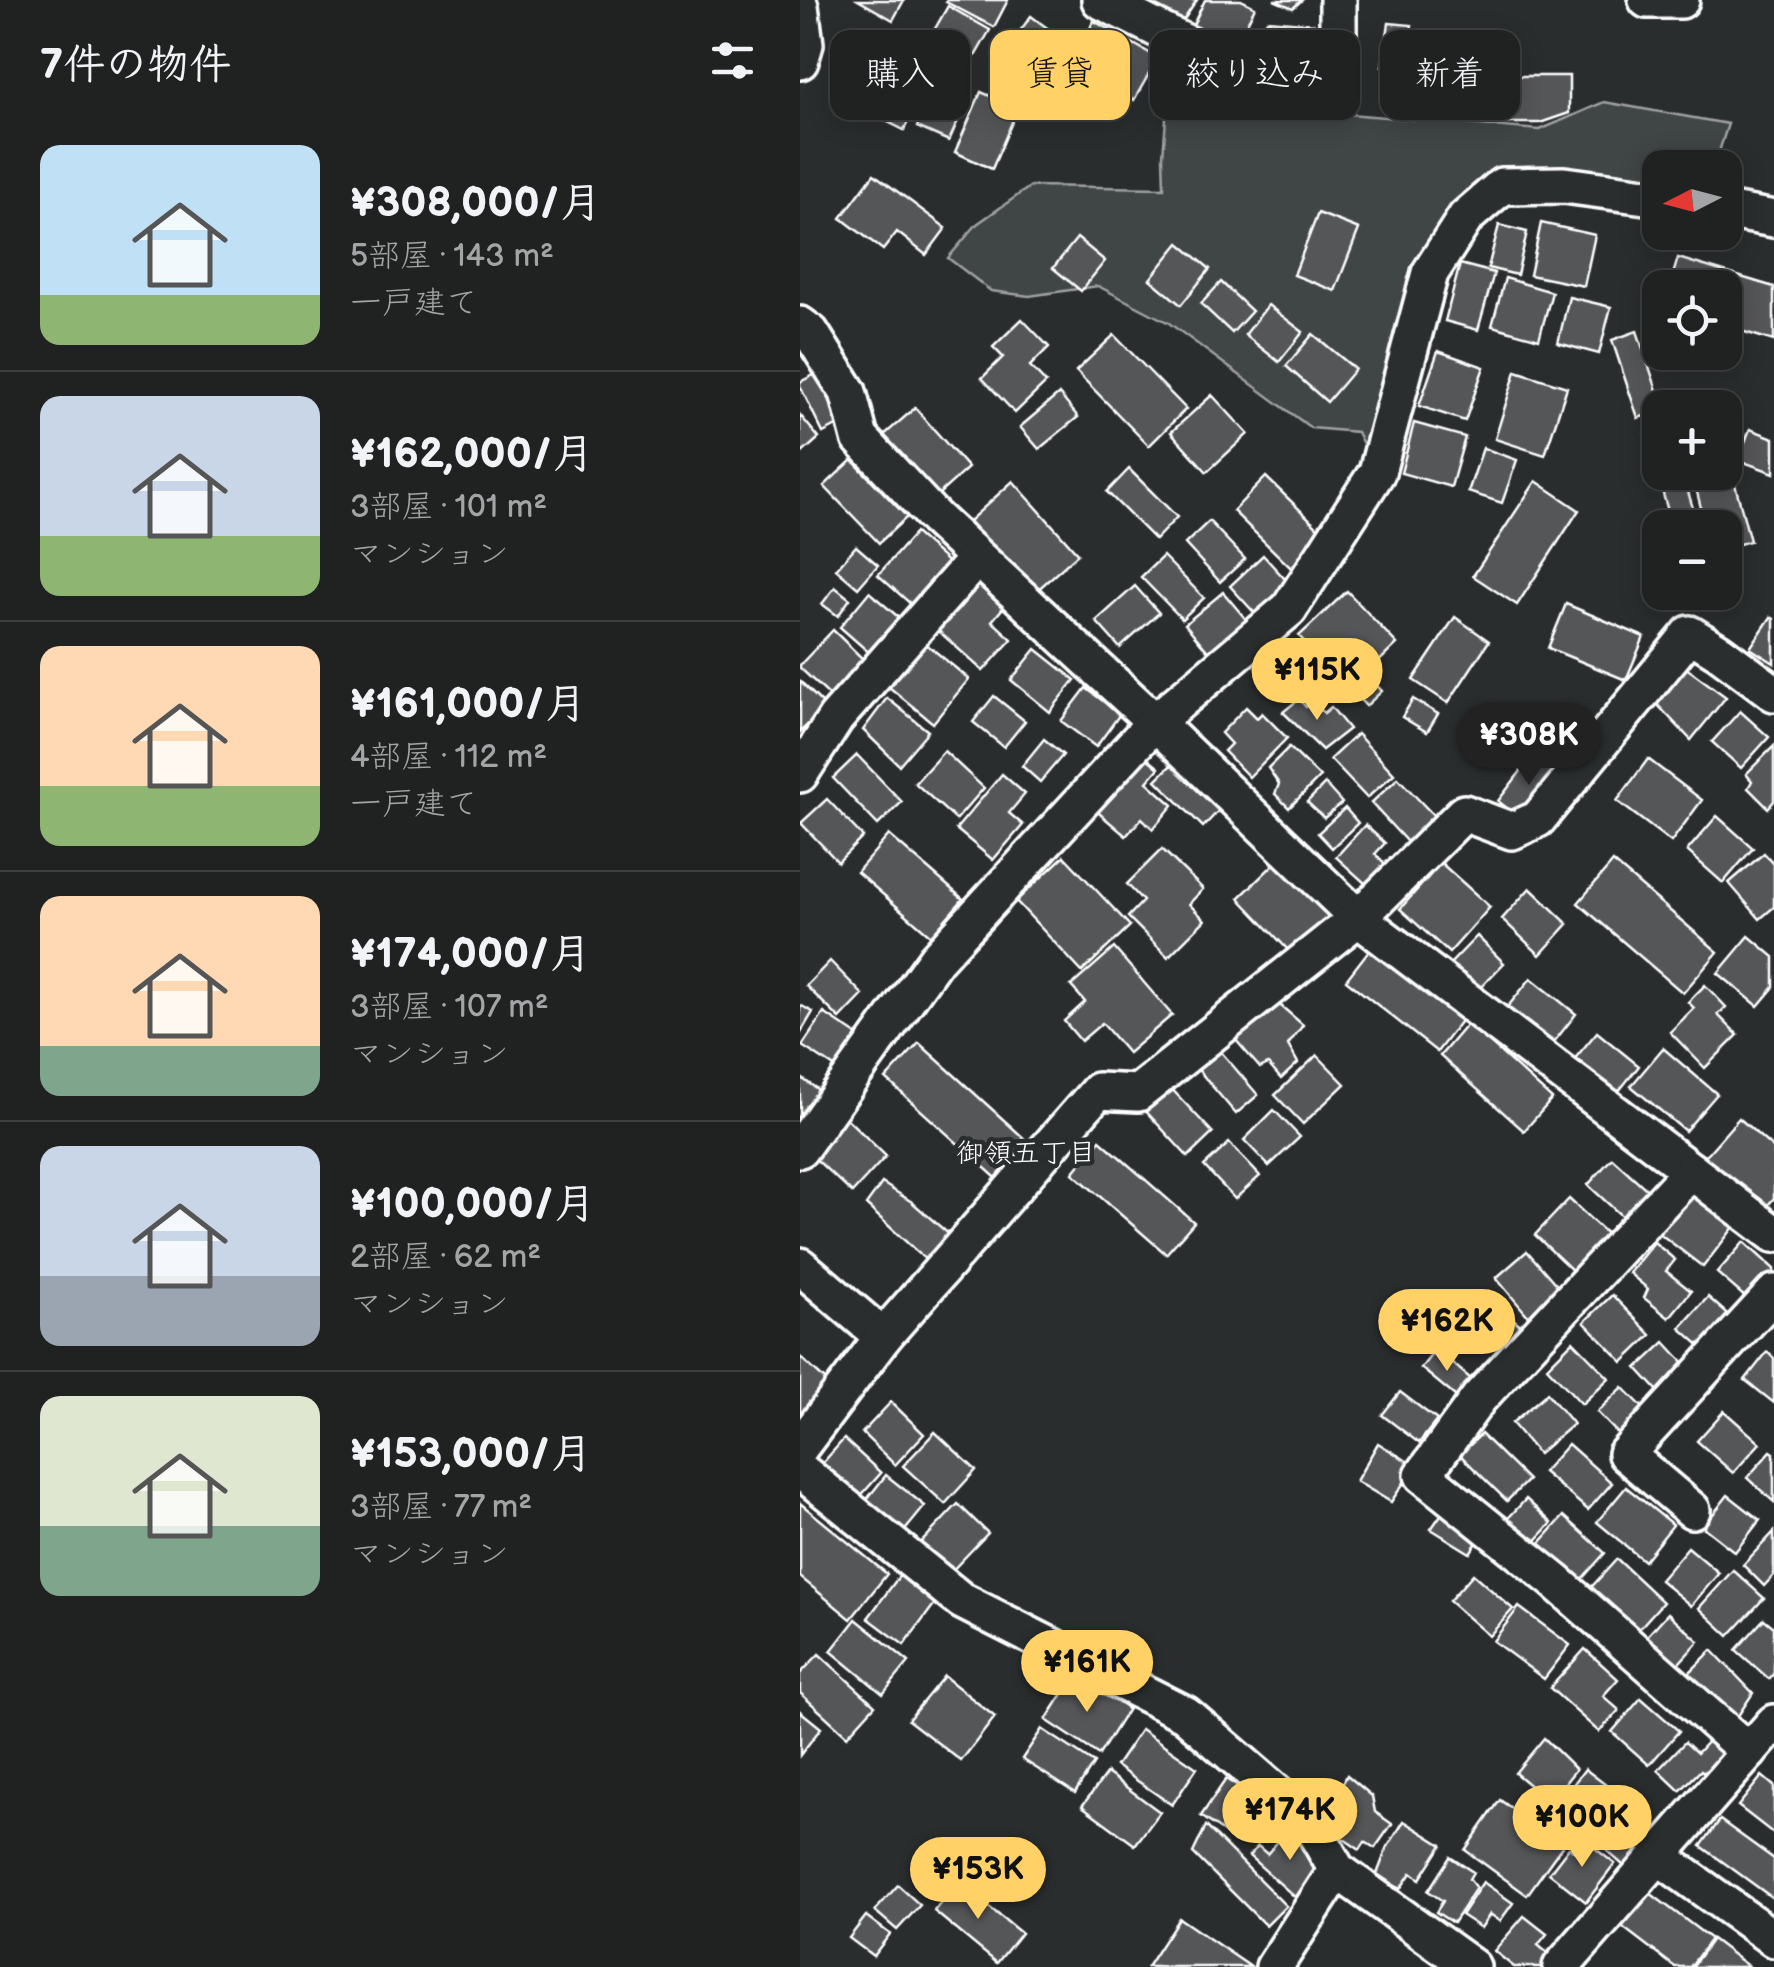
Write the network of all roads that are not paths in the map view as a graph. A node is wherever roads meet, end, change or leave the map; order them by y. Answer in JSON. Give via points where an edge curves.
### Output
{"nodes":[{"id":1,"x":1100,"y":0,"type":"edge"},
{"id":2,"x":1338,"y":0,"type":"edge"},
{"id":3,"x":1647,"y":0,"type":"edge"},
{"id":4,"x":1681,"y":0,"type":"edge"},
{"id":5,"x":800,"y":6,"type":"edge"},
{"id":6,"x":800,"y":60,"type":"edge"},
{"id":7,"x":1642,"y":196,"type":"edge"},
{"id":8,"x":1742,"y":213,"type":"edge"},
{"id":9,"x":1774,"y":219,"type":"edge"},
{"id":10,"x":800,"y":325,"type":"edge"},
{"id":11,"x":977,"y":558,"type":"junction"},
{"id":12,"x":1774,"y":693,"type":"edge"},
{"id":13,"x":1155,"y":722,"type":"junction"},
{"id":14,"x":800,"y":774,"type":"edge"},
{"id":15,"x":1358,"y":918,"type":"junction"},
{"id":16,"x":800,"y":1149,"type":"edge"},
{"id":17,"x":1691,"y":1171,"type":"junction"},
{"id":18,"x":1774,"y":1234,"type":"edge"},
{"id":19,"x":800,"y":1266,"type":"edge"},
{"id":20,"x":1774,"y":1293,"type":"edge"},
{"id":21,"x":882,"y":1337,"type":"junction"},
{"id":22,"x":800,"y":1446,"type":"edge"},
{"id":23,"x":800,"y":1470,"type":"edge"},
{"id":24,"x":1692,"y":1510,"type":"dead end"},
{"id":25,"x":1762,"y":1746,"type":"edge"},
{"id":26,"x":1658,"y":1856,"type":"junction"},
{"id":27,"x":1337,"y":1870,"type":"junction"},
{"id":28,"x":1774,"y":1940,"type":"edge"},
{"id":29,"x":1274,"y":1967,"type":"edge"},
{"id":30,"x":1472,"y":1967,"type":"edge"},
{"id":31,"x":1561,"y":1967,"type":"edge"}],
"edges":[{"from":1,"to":2,"type":"street","via":[[1252,77],[1288,80],[1338,73]]},
{"from":3,"to":4,"type":"street"},
{"from":5,"to":6,"type":"street"},
{"from":7,"to":13,"type":"street","via":[[1564,185],[1502,186],[1466,217],[1430,273],[1377,472],[1290,609]]},
{"from":8,"to":9,"type":"street"},
{"from":10,"to":11,"type":"street","via":[[848,392],[860,438]]},
{"from":11,"to":13,"type":"street"},
{"from":11,"to":14,"type":"street","via":[[836,718]]},
{"from":12,"to":15,"type":"street","via":[[1690,634],[1538,819],[1512,831],[1464,813]]},
{"from":13,"to":15,"type":"street"},
{"from":13,"to":16,"type":"street","via":[[936,958]]},
{"from":15,"to":17,"type":"street"},
{"from":15,"to":21,"type":"street","via":[[1138,1092],[1098,1092]]},
{"from":17,"to":18,"type":"street"},
{"from":17,"to":25,"type":"street","via":[[1479,1398],[1423,1474]]},
{"from":19,"to":21,"type":"street"},
{"from":20,"to":24,"type":"street","via":[[1626,1454]]},
{"from":21,"to":22,"type":"street"},
{"from":23,"to":27,"type":"street","via":[[962,1600],[1184,1714],[1308,1820]]},
{"from":25,"to":26,"type":"street"},
{"from":26,"to":28,"type":"street"},
{"from":26,"to":31,"type":"street"},
{"from":27,"to":29,"type":"street"},
{"from":27,"to":30,"type":"street"}]}
